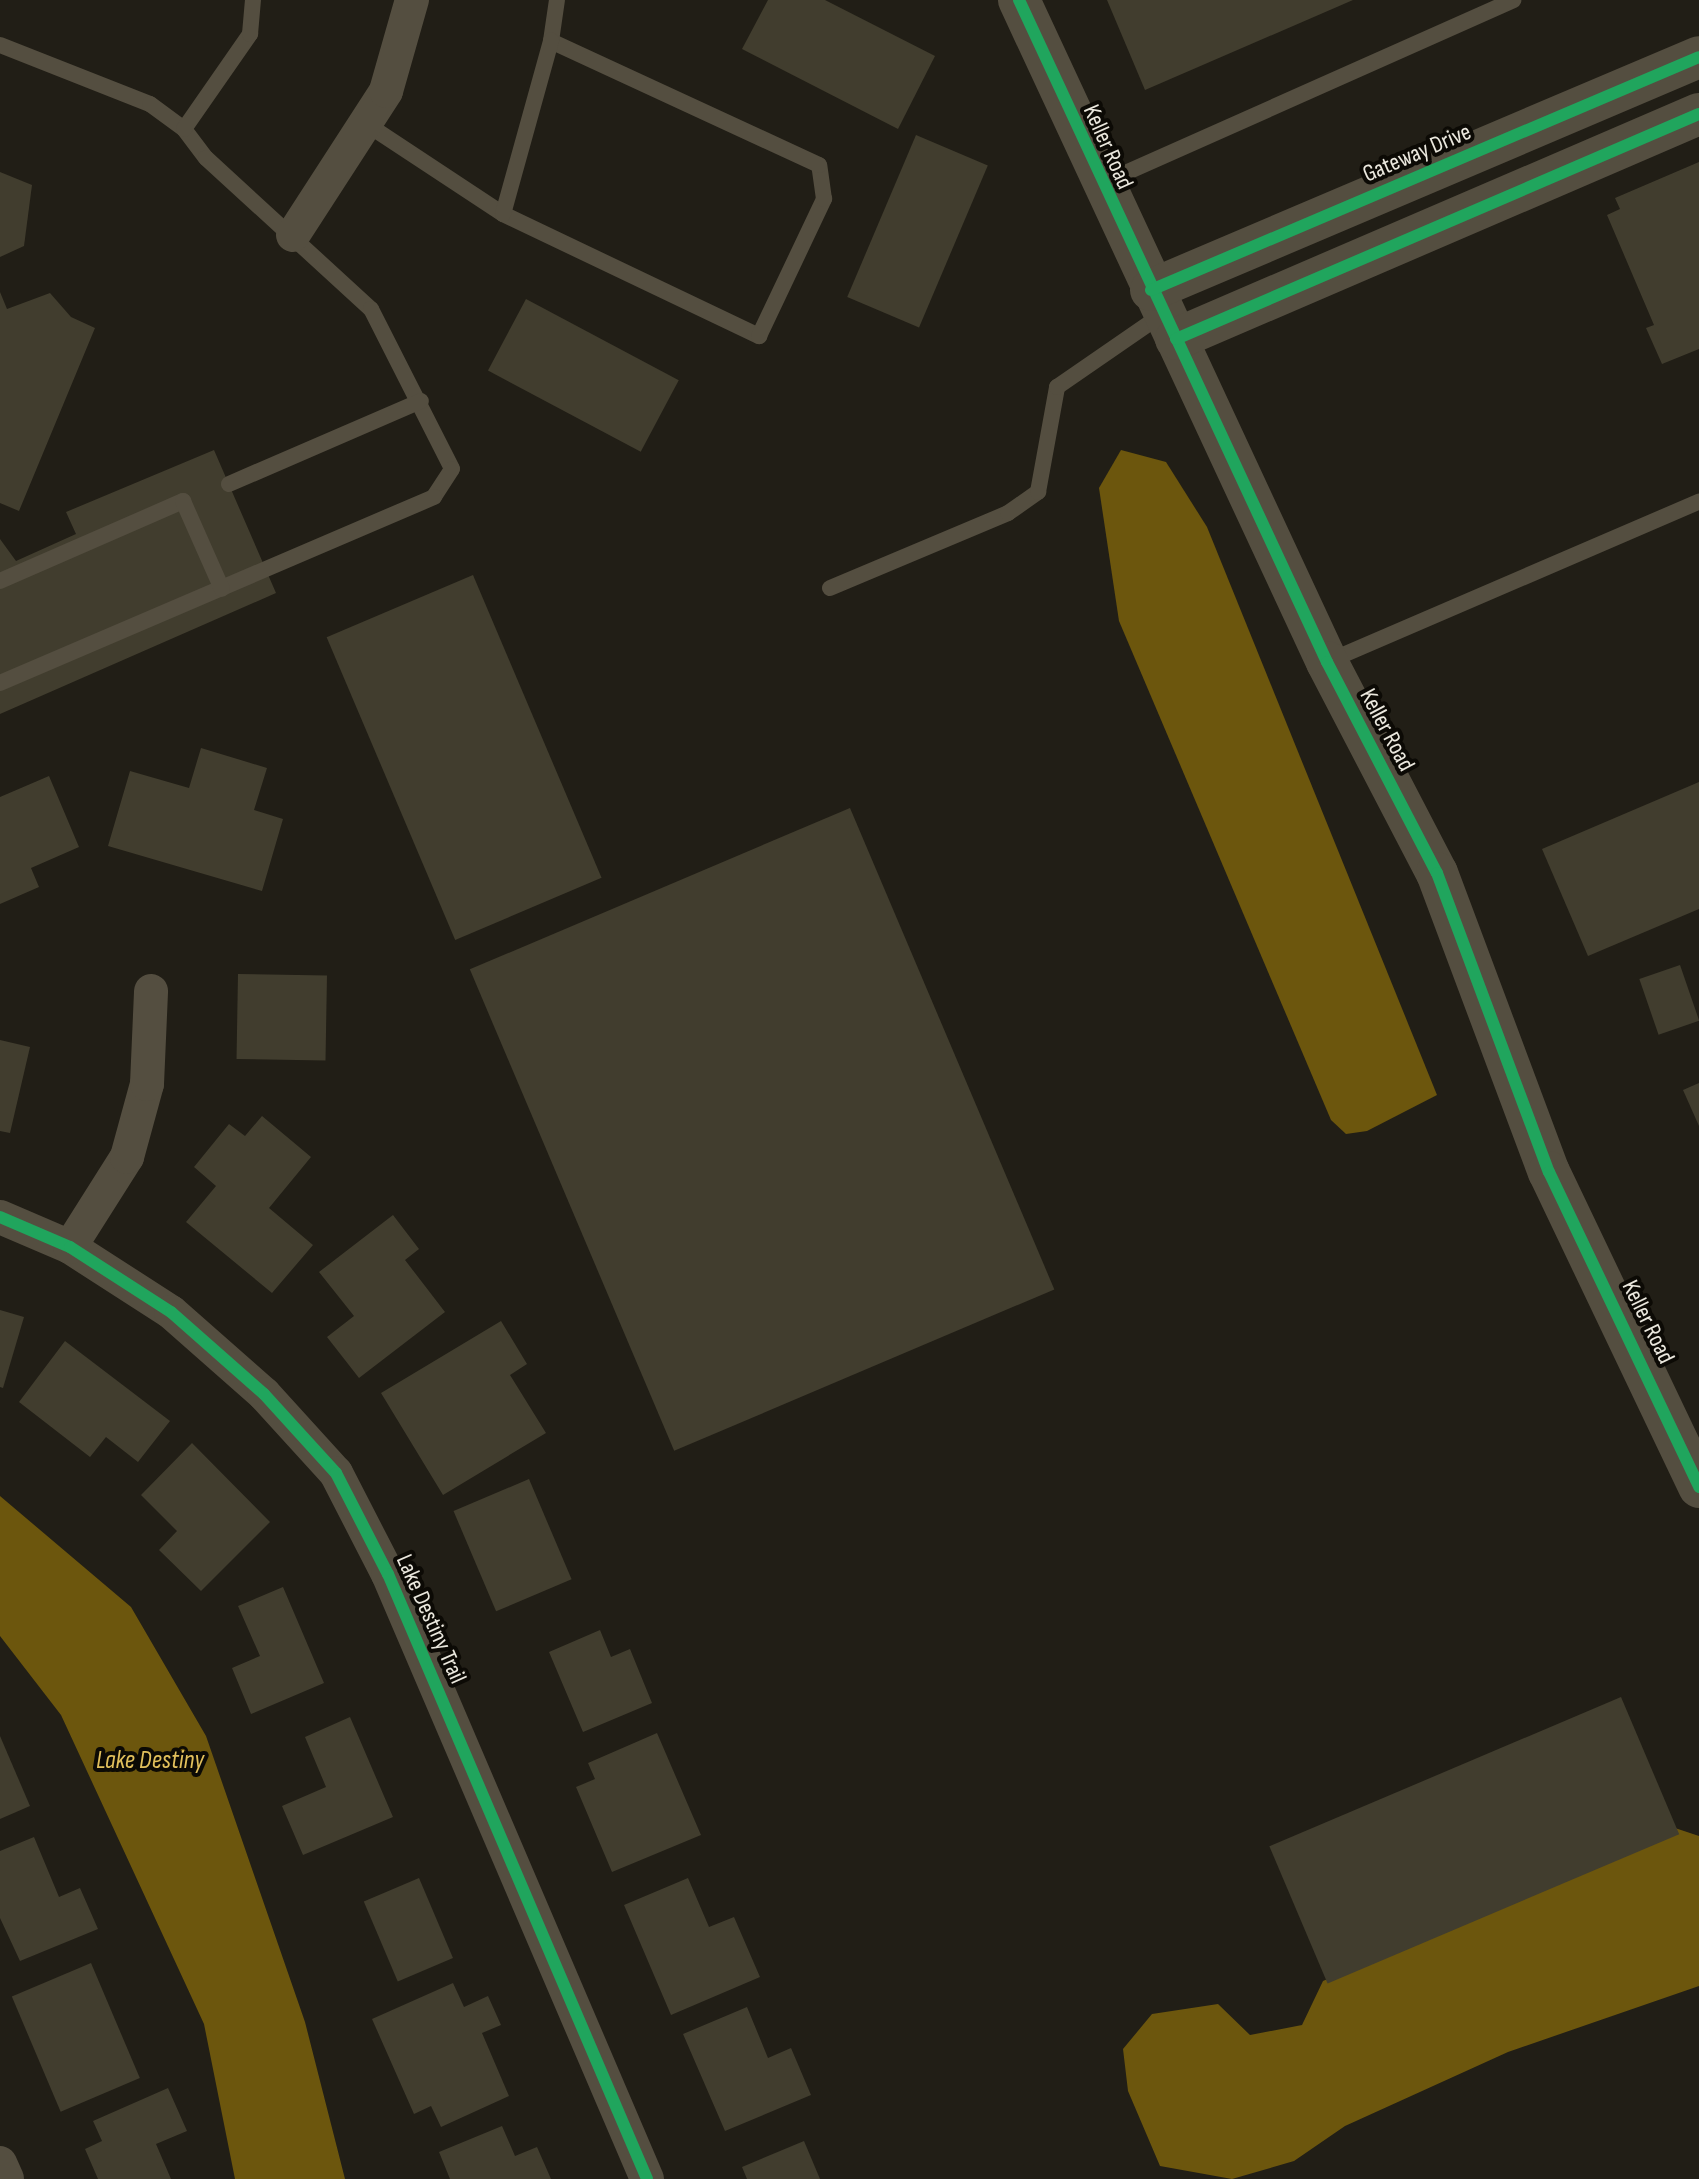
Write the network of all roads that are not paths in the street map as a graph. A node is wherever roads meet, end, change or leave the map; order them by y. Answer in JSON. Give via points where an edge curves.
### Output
{"nodes":[{"id":1,"x":253,"y":0,"type":"edge"},
{"id":2,"x":412,"y":0,"type":"edge"},
{"id":3,"x":557,"y":0,"type":"edge"},
{"id":4,"x":1019,"y":0,"type":"edge"},
{"id":5,"x":1513,"y":0,"type":"edge"},
{"id":6,"x":551,"y":41,"type":"junction"},
{"id":7,"x":0,"y":45,"type":"edge"},
{"id":8,"x":1699,"y":57,"type":"edge"},
{"id":9,"x":1699,"y":114,"type":"edge"},
{"id":10,"x":365,"y":123,"type":"junction"},
{"id":11,"x":184,"y":129,"type":"junction"},
{"id":12,"x":1100,"y":184,"type":"junction"},
{"id":13,"x":503,"y":214,"type":"junction"},
{"id":14,"x":293,"y":235,"type":"junction"},
{"id":15,"x":1164,"y":314,"type":"junction"},
{"id":16,"x":421,"y":401,"type":"junction"},
{"id":17,"x":229,"y":484,"type":"dead end"},
{"id":18,"x":1699,"y":502,"type":"edge"},
{"id":19,"x":0,"y":581,"type":"edge"},
{"id":20,"x":830,"y":588,"type":"dead end"},
{"id":21,"x":222,"y":589,"type":"junction"},
{"id":22,"x":1327,"y":662,"type":"junction"},
{"id":23,"x":0,"y":683,"type":"edge"},
{"id":24,"x":151,"y":991,"type":"dead end"},
{"id":25,"x":0,"y":1217,"type":"edge"},
{"id":26,"x":70,"y":1247,"type":"junction"},
{"id":27,"x":1699,"y":1487,"type":"edge"},
{"id":28,"x":0,"y":2163,"type":"edge"},
{"id":29,"x":7,"y":2179,"type":"edge"},
{"id":30,"x":647,"y":2179,"type":"edge"}],
"edges":[{"from":1,"to":11,"type":"lane","via":[[250,34]]},
{"from":2,"to":10,"type":"street","via":[[386,91]]},
{"from":3,"to":6,"type":"lane"},
{"from":4,"to":12,"type":"street","name":"Keller Road"},
{"from":5,"to":12,"type":"lane"},
{"from":6,"to":13,"type":"lane"},
{"from":6,"to":13,"type":"lane","via":[[819,165],[824,199],[759,336]]},
{"from":7,"to":11,"type":"lane","via":[[150,104]]},
{"from":8,"to":15,"type":"street","name":"Gateway Drive"},
{"from":9,"to":15,"type":"street"},
{"from":10,"to":13,"type":"lane"},
{"from":10,"to":14,"type":"street"},
{"from":11,"to":14,"type":"lane"},
{"from":12,"to":15,"type":"street","name":"Keller Road"},
{"from":14,"to":16,"type":"lane","via":[[371,309]]},
{"from":15,"to":20,"type":"lane","via":[[1057,387],[1038,492],[1008,513]]},
{"from":15,"to":22,"type":"street","name":"Keller Road","via":[[1212,402]]},
{"from":16,"to":17,"type":"lane"},
{"from":16,"to":21,"type":"lane","via":[[452,469],[434,497]]},
{"from":18,"to":22,"type":"lane"},
{"from":19,"to":21,"type":"lane","via":[[183,501]]},
{"from":21,"to":23,"type":"lane"},
{"from":22,"to":27,"type":"street","name":"Keller Road","via":[[1437,873],[1549,1172]]},
{"from":24,"to":26,"type":"street","via":[[147,1084],[127,1157]]},
{"from":25,"to":26,"type":"street","name":"Lake Destiny Trail"},
{"from":26,"to":30,"type":"street","name":"Lake Destiny Trail","via":[[171,1312],[264,1394],[336,1473],[388,1574]]},
{"from":28,"to":29,"type":"street"}]}
